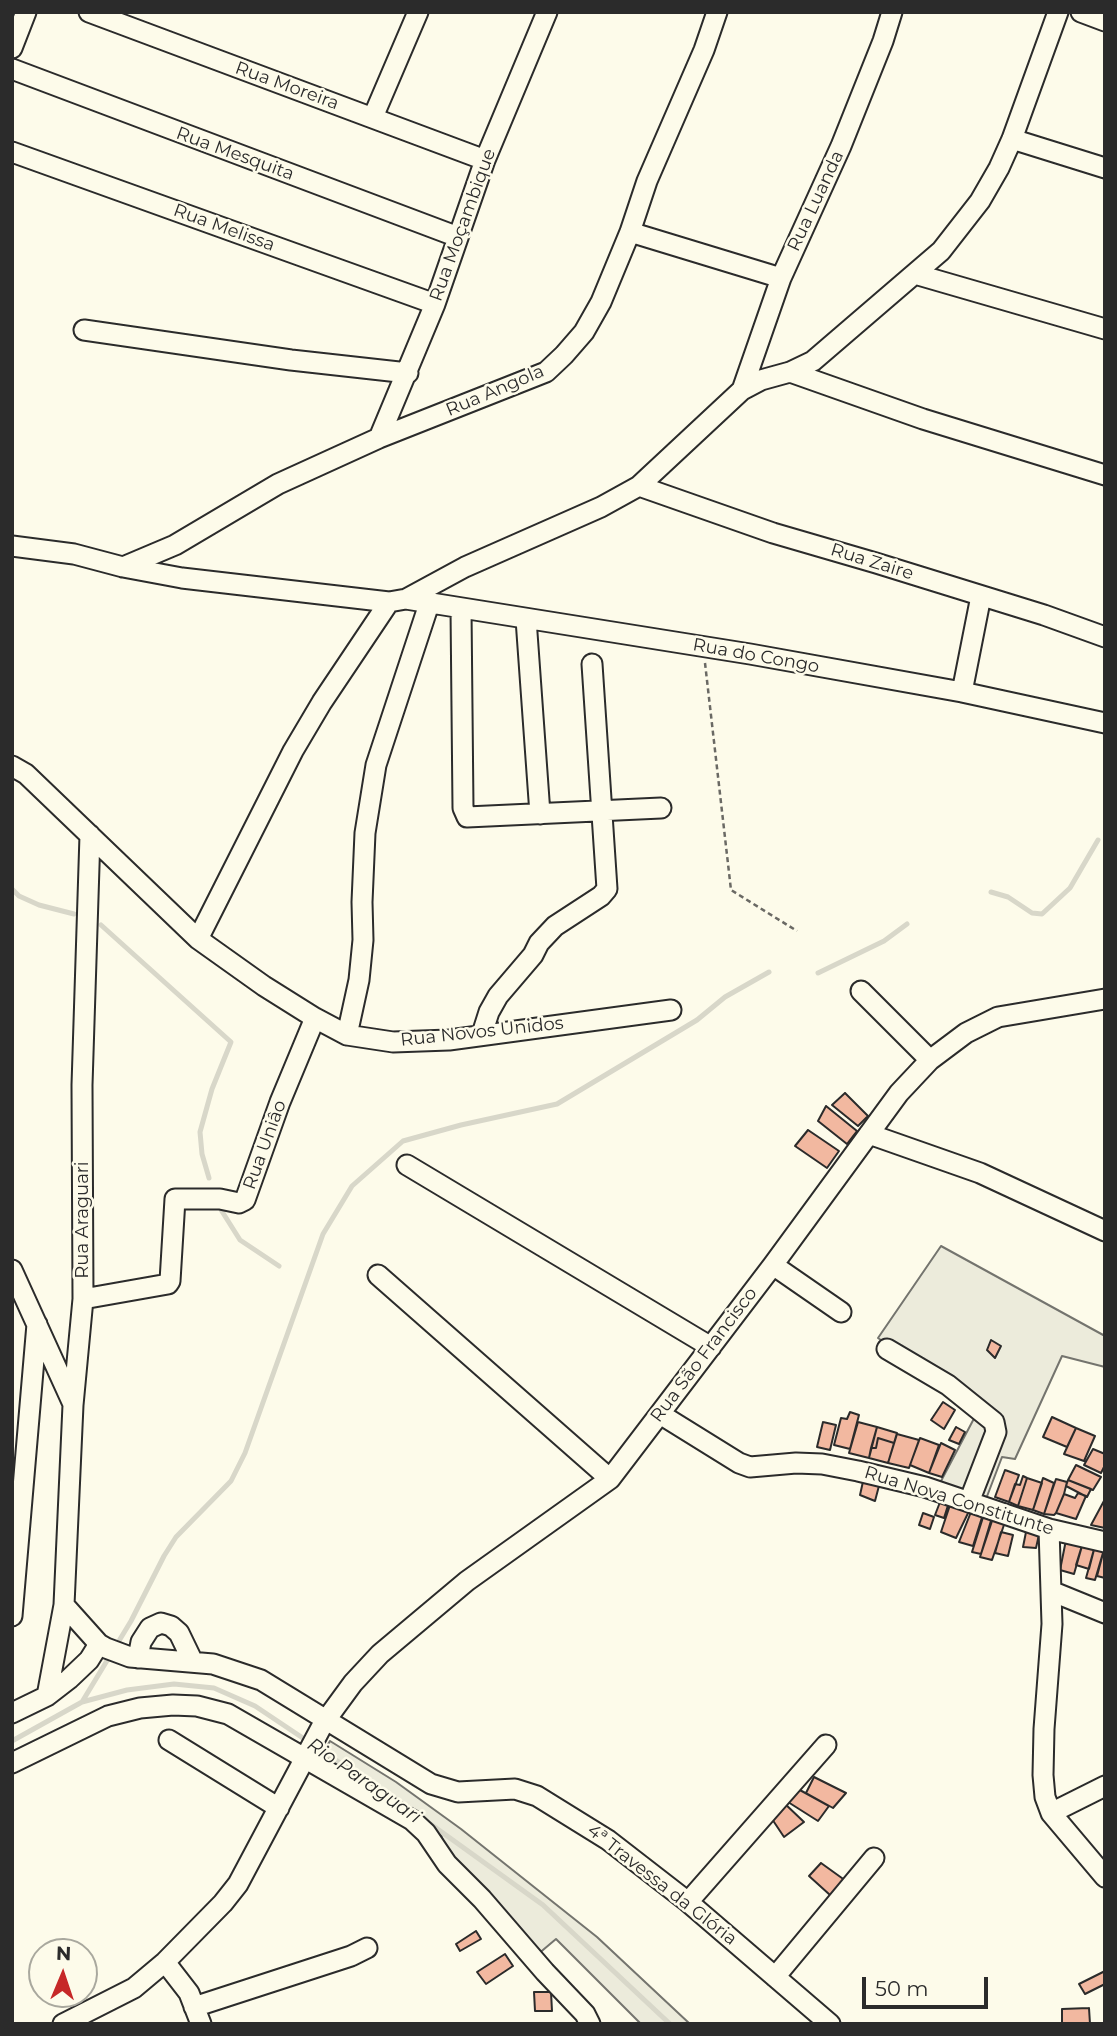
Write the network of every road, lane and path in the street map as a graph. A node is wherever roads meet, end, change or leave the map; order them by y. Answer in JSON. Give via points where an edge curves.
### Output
{"nodes":[{"id":1,"x":26,"y":12,"type":"edge"},
{"id":2,"x":89,"y":12,"type":"edge"},
{"id":3,"x":418,"y":12,"type":"edge"},
{"id":4,"x":547,"y":12,"type":"edge"},
{"id":5,"x":717,"y":12,"type":"edge"},
{"id":6,"x":892,"y":12,"type":"edge"},
{"id":7,"x":1058,"y":12,"type":"edge"},
{"id":8,"x":1081,"y":12,"type":"edge"},
{"id":9,"x":1105,"y":21,"type":"edge"},
{"id":10,"x":12,"y":48,"type":"edge"},
{"id":11,"x":12,"y":69,"type":"edge"},
{"id":12,"x":373,"y":117,"type":"junction"},
{"id":13,"x":1012,"y":139,"type":"junction"},
{"id":14,"x":12,"y":152,"type":"edge"},
{"id":15,"x":485,"y":160,"type":"junction"},
{"id":16,"x":1105,"y":168,"type":"edge"},
{"id":17,"x":631,"y":232,"type":"junction"},
{"id":18,"x":458,"y":237,"type":"junction"},
{"id":19,"x":915,"y":274,"type":"junction"},
{"id":20,"x":780,"y":278,"type":"junction"},
{"id":21,"x":435,"y":304,"type":"junction"},
{"id":22,"x":1105,"y":329,"type":"edge"},
{"id":23,"x":84,"y":330,"type":"dead end"},
{"id":24,"x":408,"y":373,"type":"junction"},
{"id":25,"x":789,"y":373,"type":"junction"},
{"id":26,"x":742,"y":390,"type":"junction"},
{"id":27,"x":379,"y":438,"type":"junction"},
{"id":28,"x":1105,"y":475,"type":"edge"},
{"id":29,"x":639,"y":486,"type":"junction"},
{"id":30,"x":12,"y":546,"type":"edge"},
{"id":31,"x":122,"y":567,"type":"junction"},
{"id":32,"x":981,"y":596,"type":"junction"},
{"id":33,"x":398,"y":600,"type":"junction"},
{"id":34,"x":429,"y":604,"type":"junction"},
{"id":35,"x":461,"y":609,"type":"junction"},
{"id":36,"x":526,"y":619,"type":"junction"},
{"id":37,"x":1105,"y":636,"type":"edge"},
{"id":38,"x":703,"y":646,"type":"junction"},
{"id":39,"x":592,"y":664,"type":"dead end"},
{"id":40,"x":962,"y":692,"type":"junction"},
{"id":41,"x":1105,"y":723,"type":"edge"},
{"id":42,"x":12,"y":766,"type":"edge"},
{"id":43,"x":661,"y":808,"type":"dead end"},
{"id":44,"x":602,"y":812,"type":"junction"},
{"id":45,"x":540,"y":814,"type":"junction"},
{"id":46,"x":90,"y":835,"type":"junction"},
{"id":47,"x":797,"y":931,"type":"dead end"},
{"id":48,"x":198,"y":939,"type":"junction"},
{"id":49,"x":861,"y":991,"type":"dead end"},
{"id":50,"x":1105,"y":999,"type":"edge"},
{"id":51,"x":671,"y":1010,"type":"dead end"},
{"id":52,"x":315,"y":1018,"type":"junction"},
{"id":53,"x":482,"y":1034,"type":"junction"},
{"id":54,"x":347,"y":1035,"type":"junction"},
{"id":55,"x":930,"y":1060,"type":"junction"},
{"id":56,"x":869,"y":1134,"type":"junction"},
{"id":57,"x":407,"y":1165,"type":"dead end"},
{"id":58,"x":1105,"y":1231,"type":"edge"},
{"id":59,"x":773,"y":1265,"type":"junction"},
{"id":60,"x":12,"y":1270,"type":"edge"},
{"id":61,"x":378,"y":1275,"type":"dead end"},
{"id":62,"x":83,"y":1299,"type":"junction"},
{"id":63,"x":841,"y":1312,"type":"dead end"},
{"id":64,"x":37,"y":1324,"type":"junction"},
{"id":65,"x":711,"y":1346,"type":"junction"},
{"id":66,"x":887,"y":1349,"type":"dead end"},
{"id":67,"x":73,"y":1405,"type":"junction"},
{"id":68,"x":660,"y":1414,"type":"junction"},
{"id":69,"x":610,"y":1479,"type":"junction"},
{"id":70,"x":969,"y":1502,"type":"junction"},
{"id":71,"x":1049,"y":1529,"type":"junction"},
{"id":72,"x":1105,"y":1542,"type":"edge"},
{"id":73,"x":1051,"y":1591,"type":"junction"},
{"id":74,"x":64,"y":1605,"type":"junction"},
{"id":75,"x":1105,"y":1613,"type":"edge"},
{"id":76,"x":12,"y":1616,"type":"edge"},
{"id":77,"x":103,"y":1646,"type":"junction"},
{"id":78,"x":134,"y":1657,"type":"junction"},
{"id":79,"x":193,"y":1662,"type":"junction"},
{"id":80,"x":47,"y":1696,"type":"junction"},
{"id":81,"x":12,"y":1713,"type":"edge"},
{"id":82,"x":324,"y":1722,"type":"junction"},
{"id":83,"x":169,"y":1740,"type":"dead end"},
{"id":84,"x":826,"y":1745,"type":"dead end"},
{"id":85,"x":307,"y":1752,"type":"junction"},
{"id":86,"x":12,"y":1763,"type":"edge"},
{"id":87,"x":1105,"y":1786,"type":"edge"},
{"id":88,"x":279,"y":1808,"type":"junction"},
{"id":89,"x":1051,"y":1813,"type":"junction"},
{"id":90,"x":874,"y":1858,"type":"dead end"},
{"id":91,"x":1105,"y":1877,"type":"edge"},
{"id":92,"x":688,"y":1902,"type":"junction"},
{"id":93,"x":367,"y":1948,"type":"dead end"},
{"id":94,"x":165,"y":1962,"type":"junction"},
{"id":95,"x":775,"y":1977,"type":"junction"},
{"id":96,"x":197,"y":2015,"type":"edge"},
{"id":97,"x":63,"y":2024,"type":"edge"},
{"id":98,"x":590,"y":2024,"type":"edge"},
{"id":99,"x":830,"y":2024,"type":"edge"}],
"edges":[{"from":1,"to":10,"type":"street"},
{"from":2,"to":12,"type":"street","name":"Rua Moreira"},
{"from":3,"to":12,"type":"street"},
{"from":4,"to":15,"type":"street","name":"Rua Moçambique"},
{"from":5,"to":17,"type":"street","name":"Rua Angola","via":[[647,181]]},
{"from":6,"to":20,"type":"street","name":"Rua Luanda","via":[[841,146]]},
{"from":7,"to":13,"type":"street"},
{"from":8,"to":9,"type":"street"},
{"from":11,"to":18,"type":"street","name":"Rua Mesquita"},
{"from":12,"to":15,"type":"street","name":"Rua Moreira"},
{"from":13,"to":16,"type":"street"},
{"from":13,"to":19,"type":"street","via":[[981,201],[941,251]]},
{"from":14,"to":21,"type":"street","name":"Rua Melissa"},
{"from":15,"to":18,"type":"street","name":"Rua Moçambique"},
{"from":17,"to":20,"type":"street"},
{"from":17,"to":27,"type":"street","name":"Rua Angola","via":[[584,332],[546,372]]},
{"from":18,"to":21,"type":"street","name":"Rua Moçambique"},
{"from":19,"to":22,"type":"street"},
{"from":19,"to":25,"type":"street","via":[[813,360]]},
{"from":20,"to":26,"type":"street","name":"Rua Luanda"},
{"from":21,"to":24,"type":"street","name":"Rua Moçambique"},
{"from":23,"to":24,"type":"street"},
{"from":24,"to":27,"type":"street","name":"Rua Moçambique"},
{"from":25,"to":26,"type":"street"},
{"from":25,"to":28,"type":"street"},
{"from":26,"to":29,"type":"street"},
{"from":27,"to":31,"type":"street","name":"Rua Angola","via":[[278,484],[175,545]]},
{"from":29,"to":32,"type":"street","name":"Rua Zaire","via":[[773,533]]},
{"from":29,"to":33,"type":"street"},
{"from":30,"to":31,"type":"street","name":"Rua do Congo","via":[[74,554]]},
{"from":31,"to":33,"type":"street","name":"Rua do Congo","via":[[223,584]]},
{"from":32,"to":37,"type":"street","name":"Rua Zaire"},
{"from":32,"to":40,"type":"street"},
{"from":33,"to":34,"type":"street","name":"Rua do Congo"},
{"from":33,"to":48,"type":"street","via":[[322,702],[293,751]]},
{"from":34,"to":35,"type":"street","name":"Rua do Congo"},
{"from":34,"to":54,"type":"street","via":[[376,765],[365,833],[359,980]]},
{"from":35,"to":36,"type":"street","name":"Rua do Congo"},
{"from":35,"to":45,"type":"street","via":[[463,808],[467,817]]},
{"from":36,"to":38,"type":"street","name":"Rua do Congo"},
{"from":36,"to":45,"type":"street"},
{"from":38,"to":40,"type":"street","name":"Rua do Congo"},
{"from":38,"to":47,"type":"path","via":[[731,890]]},
{"from":39,"to":44,"type":"street"},
{"from":40,"to":41,"type":"street","name":"Rua do Congo"},
{"from":42,"to":46,"type":"street","name":"Rua Novos Unidos"},
{"from":43,"to":44,"type":"street"},
{"from":44,"to":45,"type":"street"},
{"from":44,"to":53,"type":"street","via":[[606,892],[555,926],[539,943],[498,996]]},
{"from":46,"to":48,"type":"street","name":"Rua Novos Unidos"},
{"from":46,"to":62,"type":"street","name":"Rua Araguari","via":[[82,1086]]},
{"from":48,"to":52,"type":"street","name":"Rua Novos Unidos"},
{"from":49,"to":55,"type":"street"},
{"from":50,"to":55,"type":"street","name":"Rua São Francisco","via":[[998,1017],[966,1033]]},
{"from":51,"to":53,"type":"street","name":"Rua Novos Unidos"},
{"from":52,"to":54,"type":"street","name":"Rua Novos Unidos"},
{"from":52,"to":62,"type":"street","name":"Rua Uniâo","via":[[243,1203],[175,1199],[168,1284]]},
{"from":53,"to":54,"type":"street","name":"Rua Novos Unidos","via":[[393,1042]]},
{"from":55,"to":56,"type":"street","name":"Rua São Francisco"},
{"from":56,"to":58,"type":"street","via":[[980,1173]]},
{"from":56,"to":59,"type":"street","name":"Rua São Francisco"},
{"from":57,"to":65,"type":"street"},
{"from":59,"to":63,"type":"street"},
{"from":59,"to":65,"type":"street","name":"Rua São Francisco"},
{"from":60,"to":64,"type":"street"},
{"from":61,"to":69,"type":"street"},
{"from":62,"to":67,"type":"street","name":"Rua Araguari"},
{"from":64,"to":67,"type":"street"},
{"from":64,"to":76,"type":"street"},
{"from":65,"to":68,"type":"street","name":"Rua São Francisco"},
{"from":66,"to":70,"type":"street","via":[[948,1385],[994,1422],[996,1432]]},
{"from":67,"to":74,"type":"street","name":"Rua Araguari"},
{"from":68,"to":69,"type":"street","name":"Rua São Francisco"},
{"from":68,"to":70,"type":"street","name":"Rua Nova Constitunte","via":[[750,1467],[822,1464]]},
{"from":69,"to":82,"type":"street","name":"Rua São Francisco","via":[[425,1615],[380,1654]]},
{"from":70,"to":71,"type":"street","name":"Rua Nova Constitunte"},
{"from":71,"to":72,"type":"street","name":"Rua Nova Constitunte"},
{"from":71,"to":73,"type":"street"},
{"from":73,"to":75,"type":"street"},
{"from":73,"to":89,"type":"street","via":[[1043,1775]]},
{"from":74,"to":77,"type":"street"},
{"from":74,"to":80,"type":"street","name":"Rua Araguari"},
{"from":77,"to":78,"type":"street","name":"4ª Travessa da Glória"},
{"from":77,"to":80,"type":"street"},
{"from":78,"to":79,"type":"street","name":"4ª Travessa da Glória"},
{"from":78,"to":79,"type":"street","via":[[150,1628],[161,1623],[179,1633]]},
{"from":79,"to":82,"type":"street","name":"4ª Travessa da Glória","via":[[261,1680]]},
{"from":80,"to":81,"type":"street"},
{"from":82,"to":85,"type":"street","name":"Rua São Francisco"},
{"from":82,"to":92,"type":"street","name":"4ª Travessa da Glória","via":[[431,1784],[468,1792],[515,1789],[537,1796],[608,1840]]},
{"from":83,"to":88,"type":"street"},
{"from":84,"to":92,"type":"street"},
{"from":85,"to":86,"type":"street","via":[[228,1714],[173,1704],[108,1716]]},
{"from":85,"to":88,"type":"street","name":"Rua São Francisco"},
{"from":85,"to":98,"type":"street","via":[[426,1833],[447,1864]]},
{"from":87,"to":89,"type":"street"},
{"from":88,"to":94,"type":"street","name":"Rua São Francisco","via":[[238,1884]]},
{"from":89,"to":91,"type":"street"},
{"from":90,"to":95,"type":"street"},
{"from":92,"to":95,"type":"street","name":"4ª Travessa da Glória"},
{"from":93,"to":96,"type":"street"},
{"from":94,"to":96,"type":"street","via":[[189,1993]]},
{"from":94,"to":97,"type":"street","name":"Rua São Francisco","via":[[134,1988]]},
{"from":95,"to":99,"type":"street","name":"4ª Travessa da Glória"}]}
